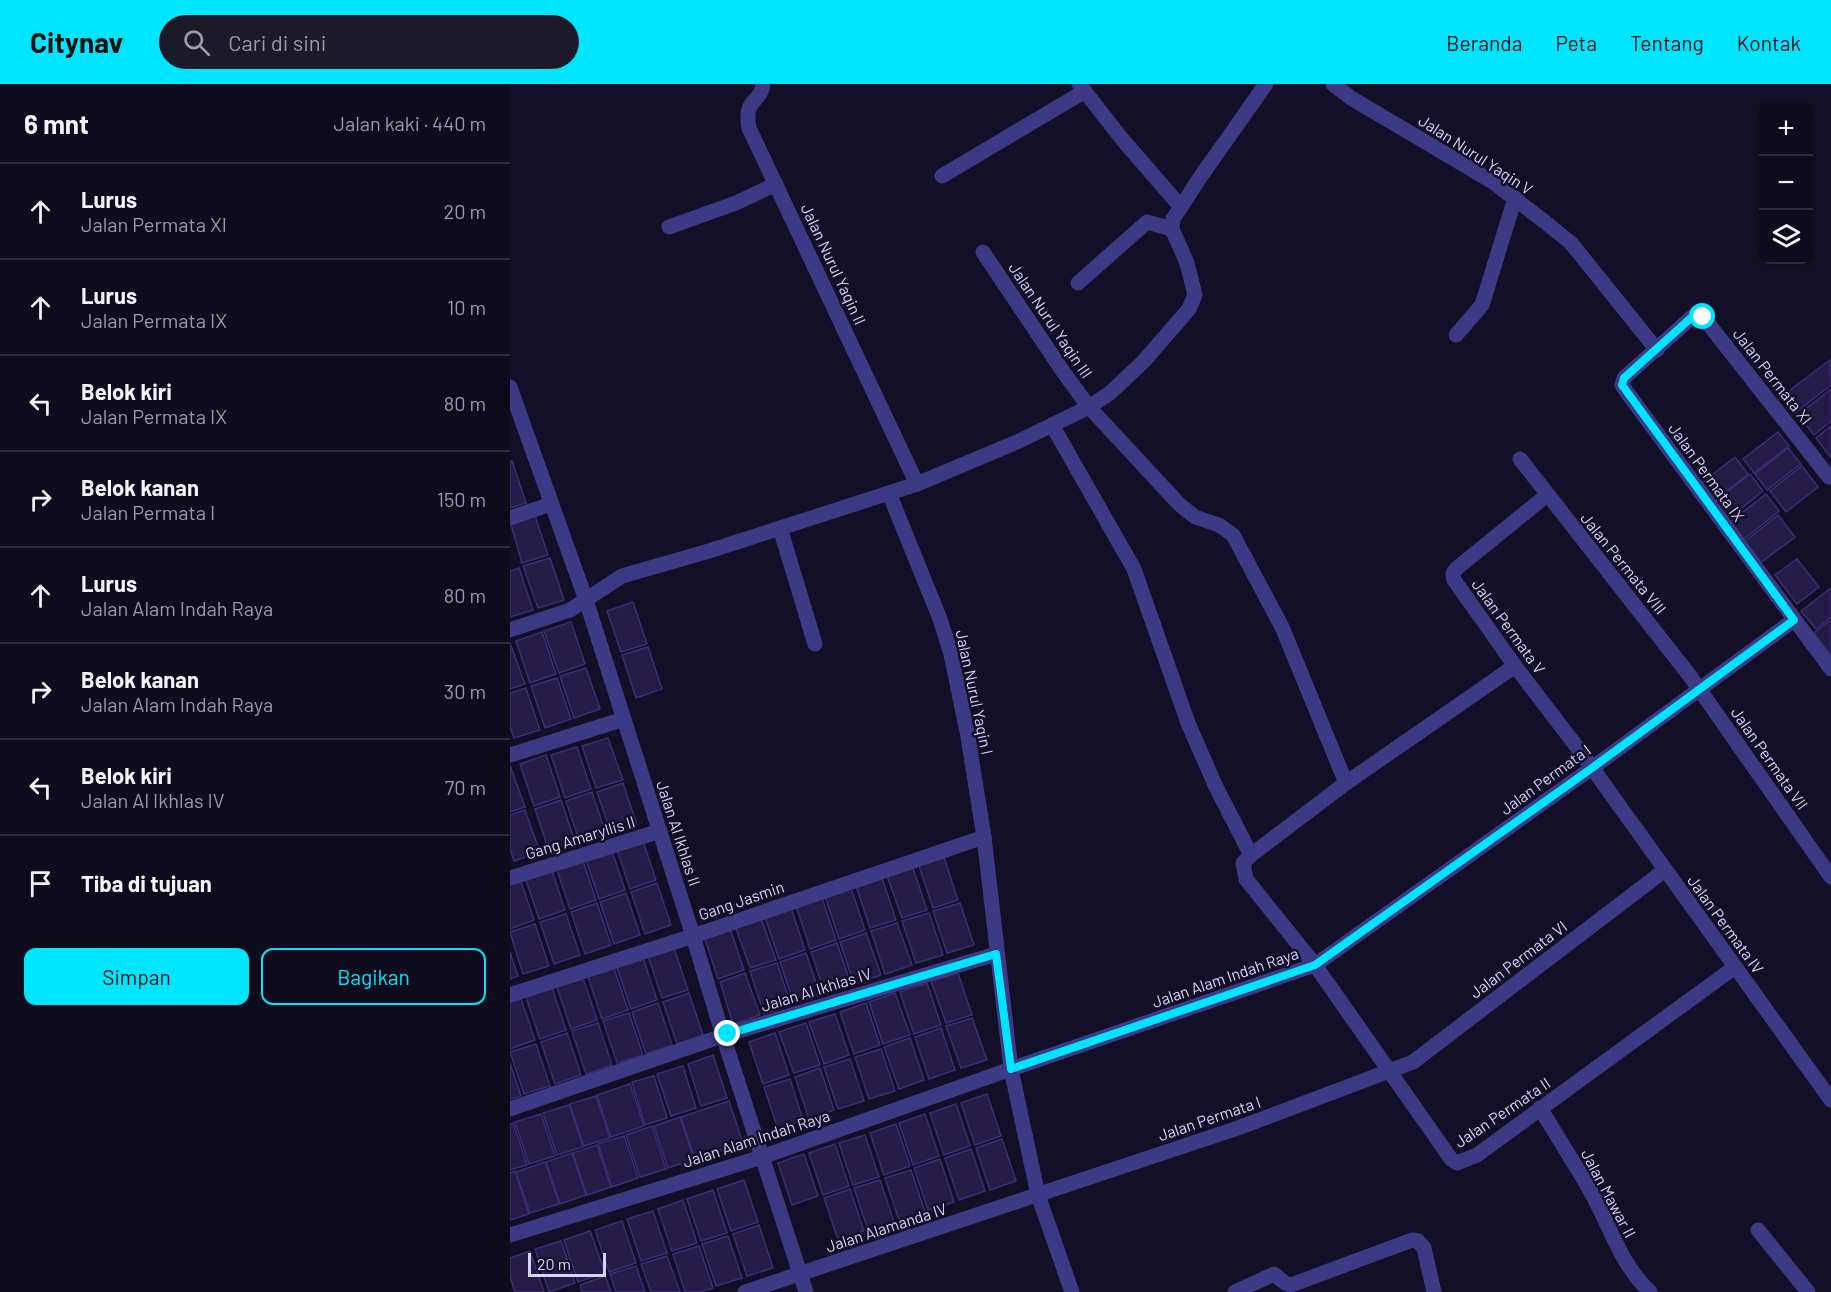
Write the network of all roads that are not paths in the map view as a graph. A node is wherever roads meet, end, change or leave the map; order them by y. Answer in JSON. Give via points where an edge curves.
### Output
{"nodes":[{"id":1,"x":763,"y":84,"type":"edge"},
{"id":2,"x":1266,"y":84,"type":"edge"},
{"id":3,"x":1333,"y":84,"type":"edge"},
{"id":4,"x":1082,"y":88,"type":"edge"},
{"id":5,"x":942,"y":176,"type":"dead end"},
{"id":6,"x":776,"y":184,"type":"junction"},
{"id":7,"x":1515,"y":198,"type":"junction"},
{"id":8,"x":1180,"y":206,"type":"junction"},
{"id":9,"x":669,"y":227,"type":"dead end"},
{"id":10,"x":1172,"y":229,"type":"junction"},
{"id":11,"x":983,"y":252,"type":"dead end"},
{"id":12,"x":1078,"y":283,"type":"dead end"},
{"id":13,"x":1456,"y":335,"type":"dead end"},
{"id":14,"x":1657,"y":350,"type":"junction"},
{"id":15,"x":512,"y":396,"type":"edge"},
{"id":16,"x":1089,"y":407,"type":"junction"},
{"id":17,"x":1052,"y":425,"type":"junction"},
{"id":18,"x":1520,"y":459,"type":"dead end"},
{"id":19,"x":1829,"y":477,"type":"dead end"},
{"id":20,"x":917,"y":484,"type":"junction"},
{"id":21,"x":889,"y":493,"type":"junction"},
{"id":22,"x":1547,"y":495,"type":"junction"},
{"id":23,"x":551,"y":504,"type":"junction"},
{"id":24,"x":510,"y":518,"type":"edge"},
{"id":25,"x":780,"y":528,"type":"junction"},
{"id":26,"x":586,"y":600,"type":"junction"},
{"id":27,"x":1794,"y":620,"type":"junction"},
{"id":28,"x":510,"y":630,"type":"edge"},
{"id":29,"x":815,"y":645,"type":"dead end"},
{"id":30,"x":1515,"y":666,"type":"junction"},
{"id":31,"x":1831,"y":669,"type":"edge"},
{"id":32,"x":1700,"y":689,"type":"junction"},
{"id":33,"x":624,"y":718,"type":"junction"},
{"id":34,"x":510,"y":755,"type":"edge"},
{"id":35,"x":1592,"y":768,"type":"junction"},
{"id":36,"x":1346,"y":783,"type":"junction"},
{"id":37,"x":660,"y":831,"type":"junction"},
{"id":38,"x":984,"y":837,"type":"junction"},
{"id":39,"x":1251,"y":855,"type":"junction"},
{"id":40,"x":1665,"y":870,"type":"junction"},
{"id":41,"x":1831,"y":877,"type":"edge"},
{"id":42,"x":510,"y":878,"type":"edge"},
{"id":43,"x":693,"y":936,"type":"junction"},
{"id":44,"x":996,"y":954,"type":"junction"},
{"id":45,"x":1315,"y":965,"type":"junction"},
{"id":46,"x":1735,"y":967,"type":"junction"},
{"id":47,"x":510,"y":995,"type":"edge"},
{"id":48,"x":723,"y":1035,"type":"junction"},
{"id":49,"x":1011,"y":1069,"type":"junction"},
{"id":50,"x":1389,"y":1070,"type":"junction"},
{"id":51,"x":1831,"y":1100,"type":"edge"},
{"id":52,"x":510,"y":1108,"type":"edge"},
{"id":53,"x":1540,"y":1108,"type":"junction"},
{"id":54,"x":762,"y":1157,"type":"junction"},
{"id":55,"x":1038,"y":1195,"type":"junction"},
{"id":56,"x":1758,"y":1230,"type":"dead end"},
{"id":57,"x":510,"y":1235,"type":"edge"},
{"id":58,"x":801,"y":1274,"type":"junction"},
{"id":59,"x":745,"y":1292,"type":"edge"},
{"id":60,"x":806,"y":1292,"type":"edge"},
{"id":61,"x":1072,"y":1292,"type":"edge"},
{"id":62,"x":1235,"y":1292,"type":"edge"},
{"id":63,"x":1434,"y":1292,"type":"edge"},
{"id":64,"x":1650,"y":1292,"type":"edge"},
{"id":65,"x":1808,"y":1292,"type":"edge"}],
"edges":[{"from":1,"to":6,"type":"street","name":"Jalan Nurul Yaqin II","via":[[747,117]]},
{"from":2,"to":8,"type":"street"},
{"from":3,"to":7,"type":"street","name":"Jalan Nurul Yaqin V"},
{"from":4,"to":5,"type":"street"},
{"from":4,"to":8,"type":"street"},
{"from":6,"to":9,"type":"street"},
{"from":6,"to":20,"type":"street","name":"Jalan Nurul Yaqin II"},
{"from":7,"to":13,"type":"street","via":[[1482,305]]},
{"from":7,"to":14,"type":"street","name":"Jalan Nurul Yaqin V","via":[[1571,243]]},
{"from":8,"to":10,"type":"street"},
{"from":10,"to":12,"type":"street","via":[[1147,222]]},
{"from":10,"to":16,"type":"street","via":[[1195,295],[1189,309],[1143,362]]},
{"from":11,"to":16,"type":"street","name":"Jalan Nurul Yaqin III"},
{"from":14,"to":19,"type":"street","name":"Jalan Permata XI","via":[[1692,317],[1703,317]]},
{"from":14,"to":27,"type":"street","name":"Jalan Permata IX","via":[[1624,378],[1622,385]]},
{"from":15,"to":23,"type":"street","name":"Jalan Al Ikhlas II"},
{"from":16,"to":17,"type":"street"},
{"from":16,"to":36,"type":"street","name":"Jalan Nurul Yaqin III","via":[[1180,506],[1233,535],[1282,627]]},
{"from":17,"to":20,"type":"street"},
{"from":17,"to":39,"type":"street","via":[[1134,569],[1188,723]]},
{"from":18,"to":22,"type":"street","name":"Jalan Permata VIII"},
{"from":20,"to":21,"type":"street"},
{"from":21,"to":25,"type":"street"},
{"from":21,"to":38,"type":"street","name":"Jalan Nurul Yaqin I","via":[[951,654]]},
{"from":22,"to":30,"type":"street","name":"Jalan Permata V","via":[[1453,573],[1457,587]]},
{"from":22,"to":32,"type":"street","name":"Jalan Permata VIII"},
{"from":23,"to":24,"type":"street"},
{"from":23,"to":26,"type":"street","name":"Jalan Al Ikhlas II"},
{"from":25,"to":26,"type":"street","via":[[622,576]]},
{"from":25,"to":29,"type":"street"},
{"from":26,"to":28,"type":"street","via":[[570,610]]},
{"from":26,"to":33,"type":"street","name":"Jalan Al Ikhlas II"},
{"from":27,"to":31,"type":"street"},
{"from":27,"to":32,"type":"street","name":"Jalan Permata I"},
{"from":30,"to":35,"type":"street","name":"Jalan Permata V"},
{"from":30,"to":36,"type":"street"},
{"from":32,"to":35,"type":"street","name":"Jalan Permata I"},
{"from":32,"to":41,"type":"street","name":"Jalan Permata VII"},
{"from":33,"to":34,"type":"street"},
{"from":33,"to":37,"type":"street","name":"Jalan Al Ikhlas II"},
{"from":35,"to":40,"type":"street","name":"Jalan Permata IV"},
{"from":35,"to":45,"type":"street","name":"Jalan Permata I"},
{"from":36,"to":39,"type":"street"},
{"from":37,"to":42,"type":"street","name":"Gang Amaryllis II"},
{"from":37,"to":43,"type":"street","name":"Jalan Al Ikhlas II"},
{"from":38,"to":43,"type":"street","name":"Gang Jasmin"},
{"from":38,"to":44,"type":"street"},
{"from":39,"to":45,"type":"street","name":"Jalan Permata II","via":[[1243,863],[1246,879]]},
{"from":40,"to":46,"type":"street","name":"Jalan Permata IV"},
{"from":40,"to":50,"type":"street","name":"Jalan Permata VI","via":[[1413,1062]]},
{"from":43,"to":47,"type":"street","name":"Gang Jasmin"},
{"from":43,"to":48,"type":"street","name":"Jalan Al Ikhlas II"},
{"from":44,"to":48,"type":"street","name":"Jalan Al Ikhlas IV"},
{"from":44,"to":49,"type":"street"},
{"from":45,"to":49,"type":"street","name":"Jalan Alam Indah Raya"},
{"from":45,"to":50,"type":"street","name":"Jalan Permata II"},
{"from":46,"to":51,"type":"street","name":"Jalan Permata IV"},
{"from":46,"to":53,"type":"street","name":"Jalan Permata II"},
{"from":48,"to":52,"type":"street","name":"Jalan Al Ikhlas IV"},
{"from":48,"to":54,"type":"street","name":"Jalan Al Ikhlas II"},
{"from":49,"to":54,"type":"street","name":"Jalan Alam Indah Raya"},
{"from":49,"to":55,"type":"street"},
{"from":50,"to":53,"type":"street","name":"Jalan Permata II","via":[[1457,1163],[1477,1155]]},
{"from":50,"to":55,"type":"street","name":"Jalan Permata I","via":[[1238,1128]]},
{"from":53,"to":64,"type":"street","name":"Jalan Mawar II","via":[[1592,1194],[1620,1252]]},
{"from":54,"to":57,"type":"street","name":"Jalan Alam Indah Raya"},
{"from":54,"to":58,"type":"street","name":"Jalan Al Ikhlas II"},
{"from":55,"to":58,"type":"street","name":"Jalan Alamanda IV"},
{"from":55,"to":61,"type":"street"},
{"from":56,"to":65,"type":"street"},
{"from":58,"to":59,"type":"street","name":"Jalan Alamanda IV"},
{"from":58,"to":60,"type":"street","name":"Jalan Al Ikhlas II"},
{"from":62,"to":63,"type":"street","via":[[1274,1274],[1291,1285],[1412,1240],[1424,1248]]}]}
